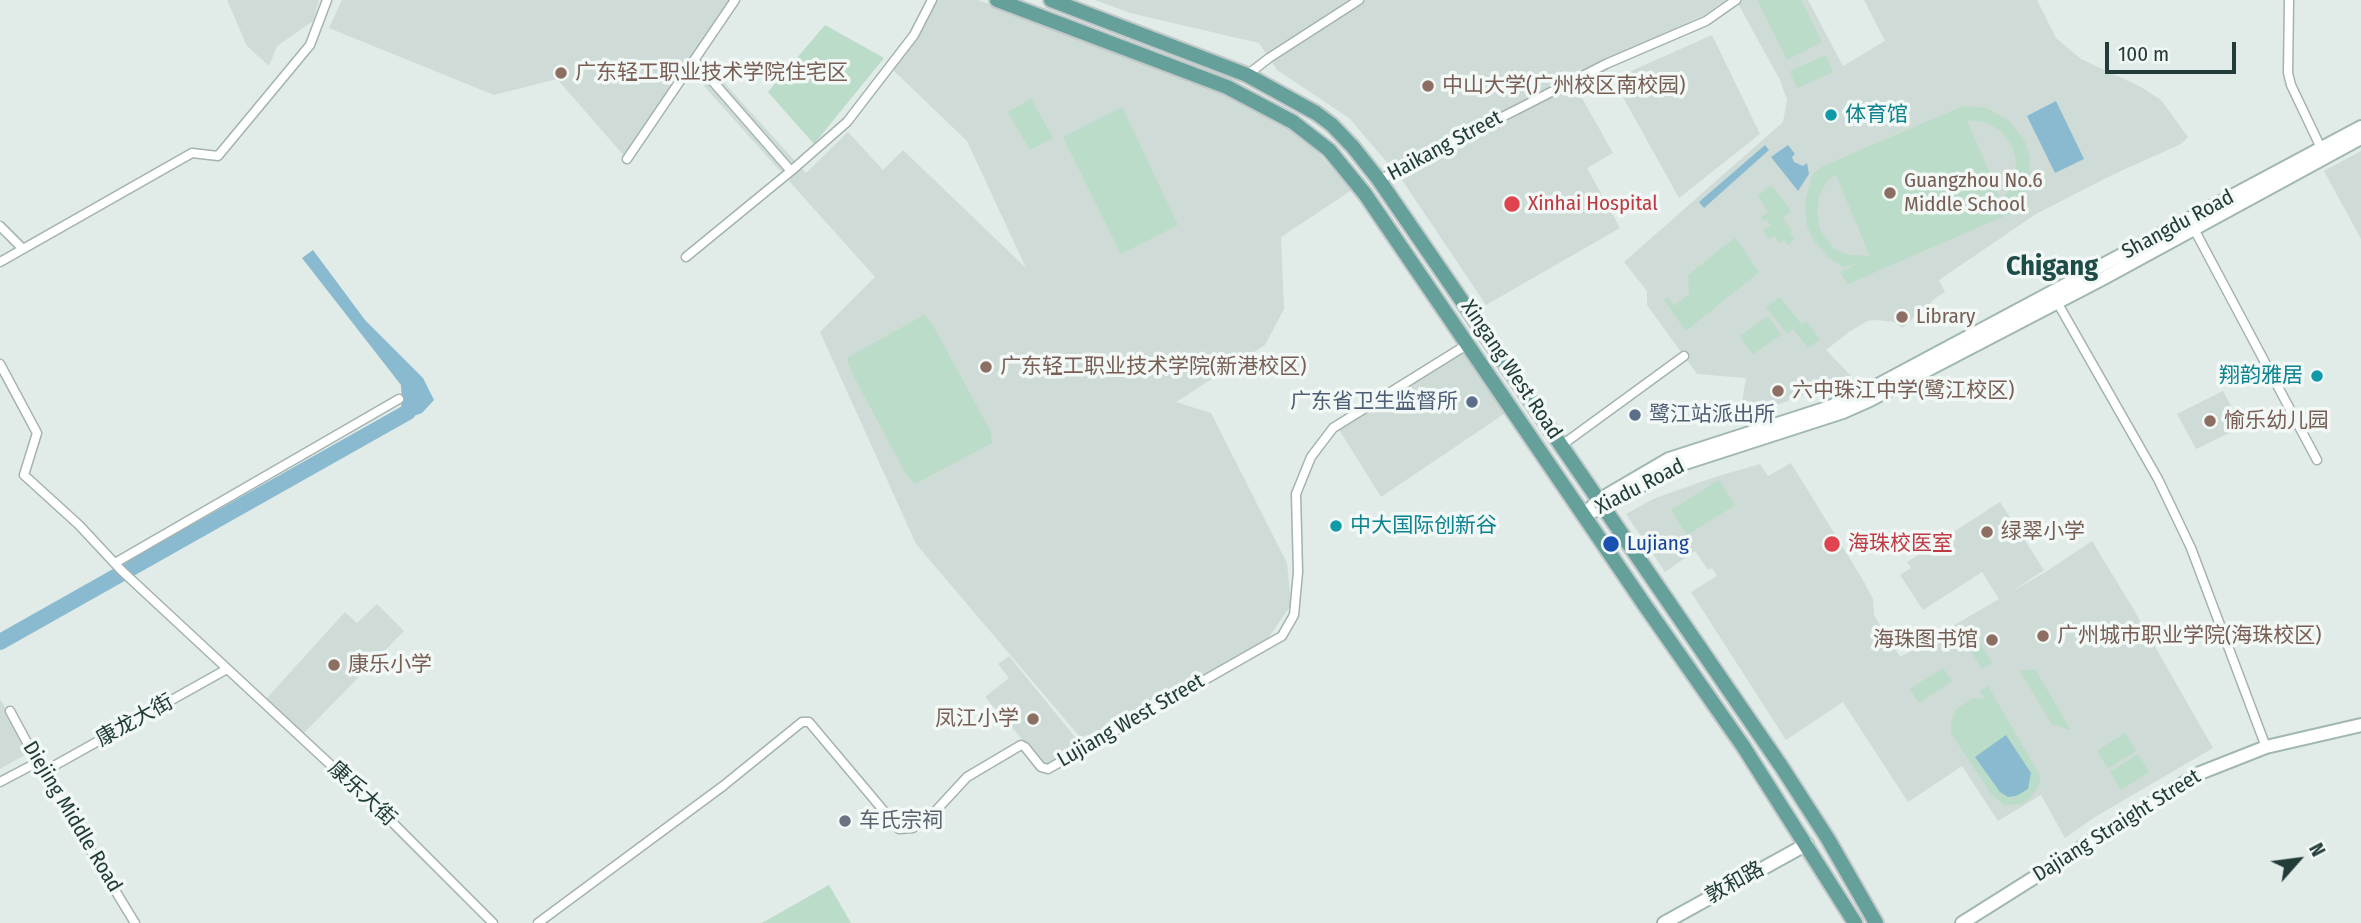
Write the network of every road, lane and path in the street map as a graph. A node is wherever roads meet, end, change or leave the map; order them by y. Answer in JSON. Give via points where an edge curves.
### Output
{"nodes":[{"id":1,"x":327,"y":0,"type":"edge"},
{"id":2,"x":735,"y":0,"type":"edge"},
{"id":3,"x":932,"y":0,"type":"edge"},
{"id":4,"x":997,"y":0,"type":"edge"},
{"id":5,"x":1051,"y":0,"type":"edge"},
{"id":6,"x":1359,"y":0,"type":"edge"},
{"id":7,"x":1735,"y":0,"type":"edge"},
{"id":8,"x":2289,"y":0,"type":"edge"},
{"id":9,"x":1140,"y":33,"type":"junction"},
{"id":10,"x":1133,"y":50,"type":"junction"},
{"id":11,"x":694,"y":60,"type":"junction"},
{"id":12,"x":1247,"y":75,"type":"junction"},
{"id":13,"x":2361,"y":127,"type":"edge"},
{"id":14,"x":1344,"y":136,"type":"junction"},
{"id":15,"x":2361,"y":138,"type":"edge"},
{"id":16,"x":2322,"y":149,"type":"junction"},
{"id":17,"x":1329,"y":150,"type":"junction"},
{"id":18,"x":627,"y":159,"type":"dead end"},
{"id":19,"x":791,"y":171,"type":"junction"},
{"id":20,"x":1379,"y":180,"type":"junction"},
{"id":21,"x":0,"y":226,"type":"edge"},
{"id":22,"x":2194,"y":229,"type":"junction"},
{"id":23,"x":23,"y":249,"type":"junction"},
{"id":24,"x":687,"y":257,"type":"dead end"},
{"id":25,"x":0,"y":262,"type":"edge"},
{"id":26,"x":2057,"y":302,"type":"junction"},
{"id":27,"x":1468,"y":344,"type":"junction"},
{"id":28,"x":1684,"y":356,"type":"dead end"},
{"id":29,"x":0,"y":364,"type":"edge"},
{"id":30,"x":1886,"y":386,"type":"junction"},
{"id":31,"x":399,"y":399,"type":"dead end"},
{"id":32,"x":1562,"y":445,"type":"junction"},
{"id":33,"x":2317,"y":460,"type":"dead end"},
{"id":34,"x":1588,"y":484,"type":"junction"},
{"id":35,"x":1571,"y":495,"type":"junction"},
{"id":36,"x":1601,"y":503,"type":"junction"},
{"id":37,"x":1584,"y":515,"type":"junction"},
{"id":38,"x":1629,"y":545,"type":"junction"},
{"id":39,"x":1612,"y":557,"type":"junction"},
{"id":40,"x":115,"y":563,"type":"junction"},
{"id":41,"x":227,"y":669,"type":"junction"},
{"id":42,"x":9,"y":711,"type":"dead end"},
{"id":43,"x":2361,"y":725,"type":"edge"},
{"id":44,"x":2266,"y":747,"type":"junction"},
{"id":45,"x":37,"y":762,"type":"junction"},
{"id":46,"x":43,"y":772,"type":"junction"},
{"id":47,"x":0,"y":782,"type":"edge"},
{"id":48,"x":1807,"y":844,"type":"junction"},
{"id":49,"x":135,"y":923,"type":"edge"},
{"id":50,"x":493,"y":923,"type":"edge"},
{"id":51,"x":538,"y":923,"type":"edge"},
{"id":52,"x":1664,"y":923,"type":"edge"},
{"id":53,"x":1856,"y":923,"type":"edge"},
{"id":54,"x":1876,"y":923,"type":"edge"},
{"id":55,"x":1962,"y":923,"type":"edge"}],
"edges":[{"from":1,"to":23,"type":"street","via":[[310,45],[219,156],[192,153]]},
{"from":2,"to":11,"type":"street"},
{"from":3,"to":19,"type":"street","via":[[914,35],[847,122]]},
{"from":4,"to":10,"type":"main road","name":"Xingang West Road"},
{"from":5,"to":9,"type":"main road","name":"Xingang West Road"},
{"from":6,"to":12,"type":"street"},
{"from":7,"to":20,"type":"street","name":"Haikang Street","via":[[1706,21],[1558,87]]},
{"from":8,"to":16,"type":"street","via":[[2288,73]]},
{"from":9,"to":10,"type":"main road"},
{"from":9,"to":12,"type":"main road","name":"Xingang West Road"},
{"from":10,"to":17,"type":"main road","name":"Xingang West Road","via":[[1245,95],[1293,122]]},
{"from":11,"to":18,"type":"street"},
{"from":11,"to":19,"type":"street"},
{"from":12,"to":14,"type":"main road","name":"Xingang West Road","via":[[1300,103]]},
{"from":13,"to":16,"type":"main road","name":"Shangdu Road"},
{"from":14,"to":17,"type":"main road"},
{"from":14,"to":20,"type":"main road","name":"Xingang West Road"},
{"from":15,"to":22,"type":"main road","name":"Shangdu Road"},
{"from":16,"to":30,"type":"main road","name":"Shangdu Road"},
{"from":17,"to":27,"type":"main road","name":"Xingang West Road","via":[[1365,194]]},
{"from":19,"to":24,"type":"street"},
{"from":20,"to":32,"type":"main road","name":"Xingang West Road"},
{"from":21,"to":23,"type":"street"},
{"from":22,"to":26,"type":"main road","name":"Shangdu Road"},
{"from":22,"to":33,"type":"street"},
{"from":23,"to":25,"type":"street"},
{"from":26,"to":30,"type":"main road","name":"Shangdu Road"},
{"from":26,"to":44,"type":"street","via":[[2158,479],[2191,548]]},
{"from":27,"to":35,"type":"main road","name":"Xingang West Road"},
{"from":27,"to":51,"type":"street","name":"Lujiang West Street","via":[[1334,428],[1311,457],[1296,495],[1294,615],[1282,636],[1048,769],[1021,745],[967,776],[914,828],[899,829],[809,722],[802,722]]},
{"from":28,"to":32,"type":"street"},
{"from":29,"to":40,"type":"street","name":"康乐大街","via":[[37,433],[24,475]]},
{"from":30,"to":36,"type":"main road","name":"Xiadu Road","via":[[1843,412],[1679,465]]},
{"from":31,"to":40,"type":"street"},
{"from":32,"to":34,"type":"main road","name":"Xingang West Road"},
{"from":34,"to":35,"type":"main road"},
{"from":34,"to":36,"type":"main road","name":"Xingang West Road"},
{"from":35,"to":37,"type":"main road","name":"Xingang West Road"},
{"from":36,"to":37,"type":"main road","name":"Xiadu Road"},
{"from":36,"to":38,"type":"main road","name":"Xingang West Road"},
{"from":37,"to":39,"type":"main road","name":"Xingang West Road"},
{"from":38,"to":39,"type":"main road"},
{"from":38,"to":54,"type":"main road","name":"Xingang West Road","via":[[1796,790]]},
{"from":39,"to":48,"type":"main road","name":"Xingang West Road"},
{"from":40,"to":41,"type":"street","name":"康乐大街"},
{"from":41,"to":46,"type":"street","name":"康龙大街"},
{"from":41,"to":50,"type":"street","name":"康乐大街"},
{"from":42,"to":45,"type":"street","name":"Diejing Middle Road"},
{"from":43,"to":44,"type":"main road","name":"Dajiang Straight Street"},
{"from":44,"to":55,"type":"main road","name":"Dajiang Straight Street","via":[[2181,783]]},
{"from":45,"to":46,"type":"street","name":"Diejing Middle Road"},
{"from":45,"to":47,"type":"street"},
{"from":46,"to":49,"type":"street","name":"Diejing Middle Road"},
{"from":48,"to":52,"type":"main road","name":"敦和路"},
{"from":48,"to":53,"type":"main road","name":"Xingang West Road"}]}
